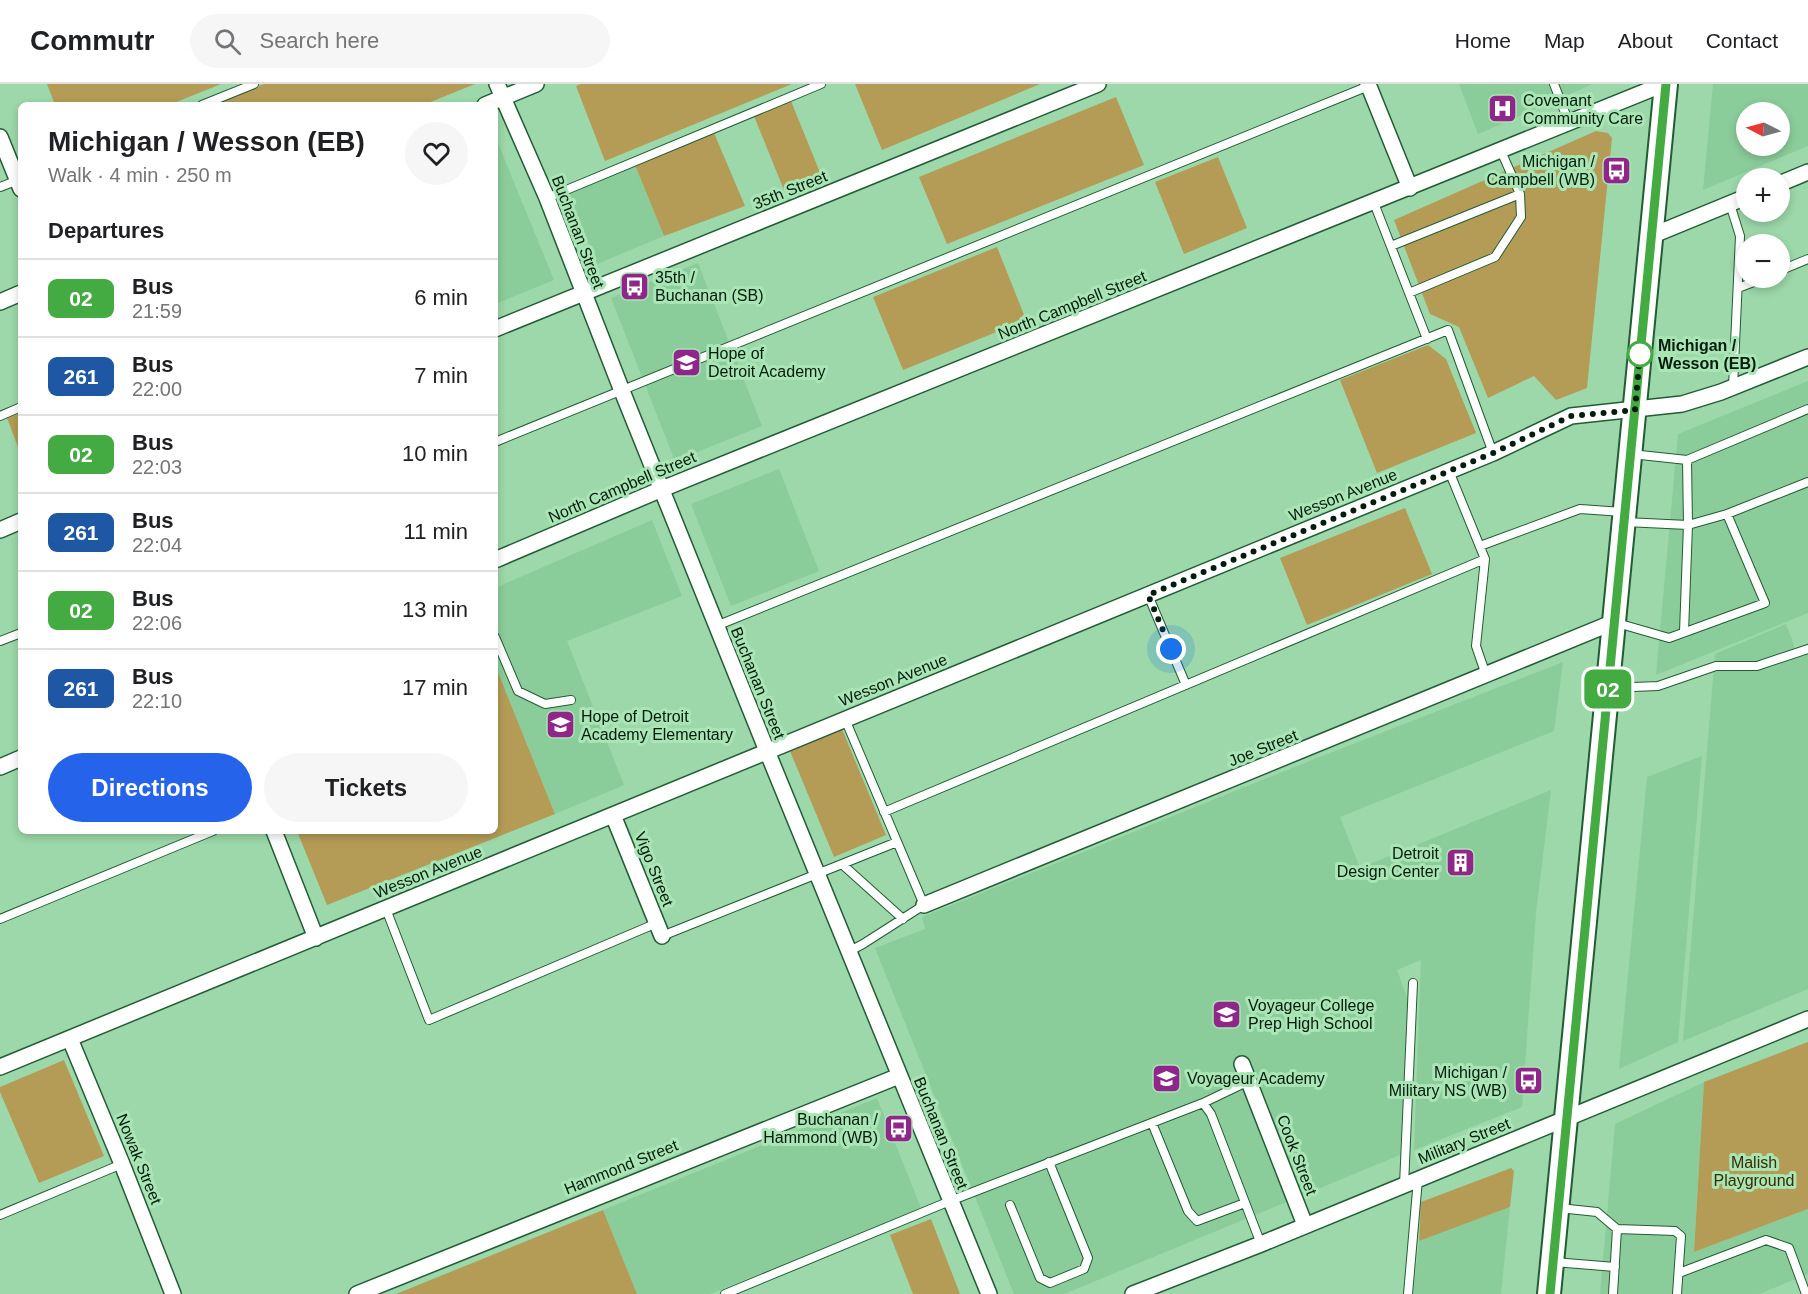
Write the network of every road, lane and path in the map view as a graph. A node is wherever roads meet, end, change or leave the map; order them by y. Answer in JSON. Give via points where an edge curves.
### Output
{"nodes":[{"id":1,"x":254,"y":84,"type":"edge"},
{"id":2,"x":536,"y":84,"type":"edge"},
{"id":3,"x":821,"y":84,"type":"edge"},
{"id":4,"x":1098,"y":84,"type":"edge"},
{"id":5,"x":1554,"y":84,"type":"edge"},
{"id":6,"x":1665,"y":84,"type":"edge"},
{"id":7,"x":1370,"y":85,"type":"edge"},
{"id":8,"x":500,"y":91,"type":"edge"},
{"id":9,"x":209,"y":102,"type":"edge"},
{"id":10,"x":488,"y":102,"type":"edge"},
{"id":11,"x":1569,"y":123,"type":"junction"},
{"id":12,"x":0,"y":137,"type":"edge"},
{"id":13,"x":1501,"y":151,"type":"junction"},
{"id":14,"x":1808,"y":172,"type":"edge"},
{"id":15,"x":18,"y":178,"type":"edge"},
{"id":16,"x":1790,"y":179,"type":"edge"},
{"id":17,"x":18,"y":182,"type":"edge"},
{"id":18,"x":0,"y":187,"type":"edge"},
{"id":19,"x":1410,"y":188,"type":"junction"},
{"id":20,"x":1520,"y":194,"type":"junction"},
{"id":21,"x":547,"y":198,"type":"junction"},
{"id":22,"x":1736,"y":201,"type":"edge"},
{"id":23,"x":1374,"y":203,"type":"junction"},
{"id":24,"x":1730,"y":204,"type":"junction"},
{"id":25,"x":1739,"y":234,"type":"edge"},
{"id":26,"x":1651,"y":236,"type":"junction"},
{"id":27,"x":1391,"y":246,"type":"junction"},
{"id":28,"x":1808,"y":259,"type":"edge"},
{"id":29,"x":1790,"y":266,"type":"edge"},
{"id":30,"x":1738,"y":288,"type":"edge"},
{"id":31,"x":583,"y":293,"type":"junction"},
{"id":32,"x":1409,"y":293,"type":"junction"},
{"id":33,"x":18,"y":294,"type":"edge"},
{"id":34,"x":0,"y":302,"type":"edge"},
{"id":35,"x":498,"y":328,"type":"edge"},
{"id":36,"x":1427,"y":339,"type":"junction"},
{"id":37,"x":1808,"y":357,"type":"edge"},
{"id":38,"x":1733,"y":387,"type":"junction"},
{"id":39,"x":622,"y":391,"type":"junction"},
{"id":40,"x":18,"y":408,"type":"edge"},
{"id":41,"x":1808,"y":409,"type":"edge"},
{"id":42,"x":1635,"y":410,"type":"junction"},
{"id":43,"x":0,"y":416,"type":"edge"},
{"id":44,"x":498,"y":441,"type":"edge"},
{"id":45,"x":1493,"y":453,"type":"junction"},
{"id":46,"x":1630,"y":454,"type":"junction"},
{"id":47,"x":1687,"y":460,"type":"junction"},
{"id":48,"x":1449,"y":471,"type":"junction"},
{"id":49,"x":1808,"y":482,"type":"edge"},
{"id":50,"x":662,"y":489,"type":"junction"},
{"id":51,"x":1727,"y":514,"type":"junction"},
{"id":52,"x":1624,"y":517,"type":"junction"},
{"id":53,"x":18,"y":522,"type":"edge"},
{"id":54,"x":1688,"y":525,"type":"junction"},
{"id":55,"x":0,"y":530,"type":"edge"},
{"id":56,"x":1480,"y":546,"type":"junction"},
{"id":57,"x":498,"y":559,"type":"edge"},
{"id":58,"x":1485,"y":559,"type":"junction"},
{"id":59,"x":1148,"y":595,"type":"junction"},
{"id":60,"x":1614,"y":622,"type":"junction"},
{"id":61,"x":717,"y":626,"type":"junction"},
{"id":62,"x":1684,"y":632,"type":"junction"},
{"id":63,"x":18,"y":634,"type":"edge"},
{"id":64,"x":0,"y":641,"type":"edge"},
{"id":65,"x":498,"y":644,"type":"edge"},
{"id":66,"x":1808,"y":649,"type":"edge"},
{"id":67,"x":1486,"y":675,"type":"junction"},
{"id":68,"x":1186,"y":685,"type":"junction"},
{"id":69,"x":1608,"y":688,"type":"junction"},
{"id":70,"x":570,"y":700,"type":"dead end"},
{"id":71,"x":845,"y":719,"type":"junction"},
{"id":72,"x":766,"y":751,"type":"junction"},
{"id":73,"x":18,"y":759,"type":"edge"},
{"id":74,"x":0,"y":767,"type":"edge"},
{"id":75,"x":884,"y":812,"type":"junction"},
{"id":76,"x":613,"y":815,"type":"junction"},
{"id":77,"x":206,"y":834,"type":"edge"},
{"id":78,"x":275,"y":834,"type":"edge"},
{"id":79,"x":897,"y":842,"type":"junction"},
{"id":80,"x":843,"y":865,"type":"junction"},
{"id":81,"x":817,"y":875,"type":"junction"},
{"id":82,"x":924,"y":905,"type":"junction"},
{"id":83,"x":386,"y":909,"type":"junction"},
{"id":84,"x":0,"y":919,"type":"edge"},
{"id":85,"x":903,"y":919,"type":"junction"},
{"id":86,"x":659,"y":930,"type":"junction"},
{"id":87,"x":316,"y":938,"type":"junction"},
{"id":88,"x":848,"y":952,"type":"junction"},
{"id":89,"x":1413,"y":983,"type":"dead end"},
{"id":90,"x":1808,"y":1019,"type":"edge"},
{"id":91,"x":70,"y":1039,"type":"junction"},
{"id":92,"x":1242,"y":1064,"type":"dead end"},
{"id":93,"x":0,"y":1067,"type":"edge"},
{"id":94,"x":899,"y":1076,"type":"junction"},
{"id":95,"x":1249,"y":1081,"type":"junction"},
{"id":96,"x":1203,"y":1103,"type":"junction"},
{"id":97,"x":1566,"y":1118,"type":"junction"},
{"id":98,"x":1152,"y":1123,"type":"junction"},
{"id":99,"x":1049,"y":1162,"type":"junction"},
{"id":100,"x":122,"y":1164,"type":"junction"},
{"id":101,"x":1411,"y":1182,"type":"junction"},
{"id":102,"x":950,"y":1201,"type":"junction"},
{"id":103,"x":1245,"y":1203,"type":"junction"},
{"id":104,"x":1010,"y":1205,"type":"dead end"},
{"id":105,"x":1558,"y":1208,"type":"junction"},
{"id":106,"x":0,"y":1215,"type":"edge"},
{"id":107,"x":1305,"y":1226,"type":"junction"},
{"id":108,"x":1617,"y":1229,"type":"junction"},
{"id":109,"x":1262,"y":1244,"type":"junction"},
{"id":110,"x":1553,"y":1262,"type":"junction"},
{"id":111,"x":1615,"y":1267,"type":"junction"},
{"id":112,"x":1679,"y":1273,"type":"junction"},
{"id":113,"x":173,"y":1294,"type":"edge"},
{"id":114,"x":357,"y":1294,"type":"edge"},
{"id":115,"x":725,"y":1294,"type":"edge"},
{"id":116,"x":989,"y":1294,"type":"edge"},
{"id":117,"x":1133,"y":1294,"type":"edge"},
{"id":118,"x":1408,"y":1294,"type":"edge"},
{"id":119,"x":1550,"y":1294,"type":"edge"},
{"id":120,"x":1613,"y":1294,"type":"edge"},
{"id":121,"x":1677,"y":1294,"type":"edge"},
{"id":122,"x":1806,"y":1294,"type":"edge"}],
"edges":[{"from":1,"to":9,"type":"lane"},
{"from":2,"to":8,"type":"street"},
{"from":3,"to":21,"type":"lane"},
{"from":4,"to":31,"type":"street","name":"35th Street"},
{"from":5,"to":11,"type":"lane"},
{"from":6,"to":11,"type":"street","name":"North Campbell Street"},
{"from":6,"to":26,"type":"main road"},
{"from":7,"to":19,"type":"street"},
{"from":7,"to":39,"type":"lane"},
{"from":8,"to":10,"type":"street"},
{"from":8,"to":21,"type":"street","name":"Buchanan Street"},
{"from":11,"to":13,"type":"street","name":"North Campbell Street"},
{"from":12,"to":15,"type":"street"},
{"from":13,"to":19,"type":"street","name":"North Campbell Street"},
{"from":13,"to":20,"type":"lane"},
{"from":14,"to":16,"type":"street"},
{"from":17,"to":18,"type":"lane"},
{"from":19,"to":23,"type":"street","name":"North Campbell Street"},
{"from":20,"to":27,"type":"lane"},
{"from":20,"to":32,"type":"lane","via":[[1521,217],[1495,256]]},
{"from":21,"to":31,"type":"street","name":"Buchanan Street"},
{"from":22,"to":24,"type":"street"},
{"from":23,"to":27,"type":"lane"},
{"from":23,"to":50,"type":"street","name":"North Campbell Street"},
{"from":24,"to":25,"type":"lane"},
{"from":24,"to":26,"type":"street"},
{"from":26,"to":42,"type":"main road"},
{"from":27,"to":32,"type":"lane"},
{"from":28,"to":29,"type":"lane"},
{"from":30,"to":38,"type":"lane"},
{"from":31,"to":35,"type":"street","name":"35th Street"},
{"from":31,"to":39,"type":"street","name":"Buchanan Street"},
{"from":32,"to":36,"type":"lane"},
{"from":33,"to":34,"type":"street"},
{"from":36,"to":45,"type":"lane","via":[[1448,330]]},
{"from":36,"to":61,"type":"lane"},
{"from":37,"to":38,"type":"street","name":"Wesson Avenue"},
{"from":38,"to":42,"type":"street","name":"Wesson Avenue","via":[[1682,404]]},
{"from":39,"to":44,"type":"lane"},
{"from":39,"to":50,"type":"street","name":"Buchanan Street"},
{"from":40,"to":43,"type":"lane"},
{"from":41,"to":47,"type":"lane"},
{"from":42,"to":45,"type":"street","name":"Wesson Avenue","via":[[1571,416]]},
{"from":42,"to":46,"type":"main road"},
{"from":45,"to":48,"type":"street","name":"Wesson Avenue"},
{"from":46,"to":47,"type":"lane"},
{"from":46,"to":52,"type":"main road"},
{"from":47,"to":54,"type":"lane"},
{"from":48,"to":56,"type":"lane"},
{"from":48,"to":59,"type":"street","name":"Wesson Avenue"},
{"from":49,"to":51,"type":"lane"},
{"from":50,"to":57,"type":"street","name":"North Campbell Street"},
{"from":50,"to":61,"type":"street","name":"Buchanan Street"},
{"from":51,"to":54,"type":"lane"},
{"from":51,"to":62,"type":"lane","via":[[1765,603]]},
{"from":52,"to":54,"type":"lane"},
{"from":52,"to":56,"type":"lane","via":[[1580,509]]},
{"from":52,"to":60,"type":"main road"},
{"from":53,"to":55,"type":"street"},
{"from":54,"to":62,"type":"lane"},
{"from":56,"to":58,"type":"lane"},
{"from":58,"to":67,"type":"lane","via":[[1476,646]]},
{"from":58,"to":68,"type":"lane"},
{"from":59,"to":68,"type":"lane"},
{"from":59,"to":71,"type":"street","name":"Wesson Avenue"},
{"from":60,"to":62,"type":"lane","via":[[1670,638]]},
{"from":60,"to":67,"type":"street","name":"Joe Street"},
{"from":60,"to":69,"type":"main road"},
{"from":61,"to":72,"type":"street","name":"Buchanan Street"},
{"from":63,"to":64,"type":"lane"},
{"from":65,"to":70,"type":"lane","via":[[518,691],[545,704]]},
{"from":66,"to":69,"type":"lane","via":[[1757,666],[1716,666],[1658,686]]},
{"from":67,"to":82,"type":"street","name":"Joe Street"},
{"from":68,"to":75,"type":"lane"},
{"from":69,"to":97,"type":"main road"},
{"from":71,"to":72,"type":"street","name":"Wesson Avenue"},
{"from":71,"to":75,"type":"lane"},
{"from":72,"to":76,"type":"street","name":"Wesson Avenue"},
{"from":72,"to":81,"type":"street","name":"Buchanan Street"},
{"from":73,"to":74,"type":"street"},
{"from":75,"to":79,"type":"lane"},
{"from":76,"to":83,"type":"street","name":"Wesson Avenue"},
{"from":76,"to":86,"type":"street","name":"Vigo Street"},
{"from":77,"to":84,"type":"lane"},
{"from":78,"to":87,"type":"street"},
{"from":79,"to":80,"type":"lane"},
{"from":79,"to":82,"type":"lane"},
{"from":80,"to":81,"type":"lane"},
{"from":80,"to":85,"type":"lane"},
{"from":81,"to":86,"type":"lane"},
{"from":81,"to":88,"type":"street","name":"Buchanan Street"},
{"from":82,"to":85,"type":"lane"},
{"from":83,"to":86,"type":"lane","via":[[429,1020]]},
{"from":83,"to":87,"type":"street","name":"Wesson Avenue"},
{"from":85,"to":88,"type":"lane"},
{"from":87,"to":91,"type":"street","name":"Wesson Avenue"},
{"from":88,"to":94,"type":"street","name":"Buchanan Street"},
{"from":89,"to":101,"type":"lane"},
{"from":90,"to":97,"type":"street","name":"Military Street"},
{"from":91,"to":93,"type":"street","name":"Wesson Avenue"},
{"from":91,"to":100,"type":"street","name":"Nowak Street"},
{"from":92,"to":95,"type":"street","name":"Cook Street"},
{"from":94,"to":102,"type":"street","name":"Buchanan Street"},
{"from":94,"to":114,"type":"street","name":"Hammond Street"},
{"from":95,"to":96,"type":"lane"},
{"from":95,"to":107,"type":"street","name":"Cook Street"},
{"from":96,"to":98,"type":"lane"},
{"from":96,"to":103,"type":"lane","via":[[1211,1114]]},
{"from":97,"to":101,"type":"street","name":"Military Street"},
{"from":97,"to":105,"type":"main road"},
{"from":98,"to":99,"type":"lane"},
{"from":98,"to":103,"type":"lane","via":[[1188,1211],[1197,1221]]},
{"from":99,"to":102,"type":"lane"},
{"from":99,"to":104,"type":"lane","via":[[1088,1258],[1084,1269],[1050,1283],[1040,1278]]},
{"from":100,"to":106,"type":"lane"},
{"from":100,"to":113,"type":"street","name":"Nowak Street"},
{"from":101,"to":107,"type":"street","name":"Military Street"},
{"from":101,"to":118,"type":"lane"},
{"from":102,"to":115,"type":"lane"},
{"from":102,"to":116,"type":"street","name":"Buchanan Street"},
{"from":103,"to":109,"type":"lane"},
{"from":105,"to":108,"type":"lane","via":[[1597,1212]]},
{"from":105,"to":110,"type":"main road"},
{"from":107,"to":109,"type":"street","name":"Military Street"},
{"from":108,"to":111,"type":"lane"},
{"from":108,"to":112,"type":"lane","via":[[1675,1231],[1681,1236]]},
{"from":109,"to":117,"type":"street","name":"Military Street"},
{"from":110,"to":111,"type":"lane"},
{"from":110,"to":119,"type":"main road"},
{"from":111,"to":120,"type":"lane"},
{"from":112,"to":121,"type":"lane"},
{"from":112,"to":122,"type":"lane","via":[[1766,1240],[1789,1248]]}]}
